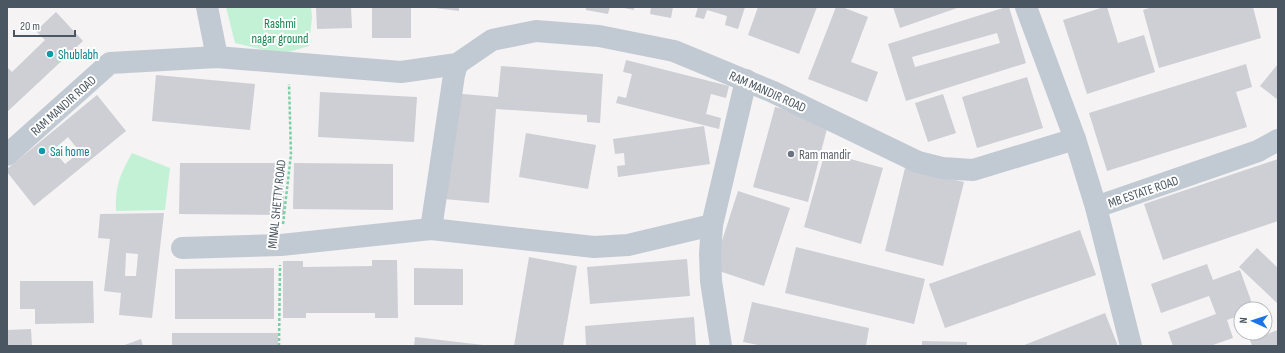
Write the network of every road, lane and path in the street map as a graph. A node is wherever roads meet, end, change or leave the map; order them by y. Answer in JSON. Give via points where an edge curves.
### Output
{"nodes":[{"id":1,"x":207,"y":7,"type":"edge"},
{"id":2,"x":1026,"y":7,"type":"edge"},
{"id":3,"x":217,"y":57,"type":"junction"},
{"id":4,"x":289,"y":63,"type":"junction"},
{"id":5,"x":457,"y":64,"type":"junction"},
{"id":6,"x":746,"y":80,"type":"junction"},
{"id":7,"x":1075,"y":139,"type":"junction"},
{"id":8,"x":1278,"y":140,"type":"edge"},
{"id":9,"x":7,"y":156,"type":"edge"},
{"id":10,"x":1096,"y":207,"type":"junction"},
{"id":11,"x":712,"y":226,"type":"junction"},
{"id":12,"x":431,"y":229,"type":"junction"},
{"id":13,"x":281,"y":245,"type":"junction"},
{"id":14,"x":182,"y":248,"type":"dead end"},
{"id":15,"x":279,"y":346,"type":"edge"},
{"id":16,"x":721,"y":346,"type":"edge"},
{"id":17,"x":1131,"y":346,"type":"edge"}],
"edges":[{"from":1,"to":3,"type":"street"},
{"from":2,"to":7,"type":"street"},
{"from":3,"to":4,"type":"street","name":"RAM MANDIR ROAD"},
{"from":3,"to":9,"type":"street","name":"RAM MANDIR ROAD","via":[[110,63]]},
{"from":4,"to":5,"type":"street","name":"RAM MANDIR ROAD","via":[[401,72]]},
{"from":4,"to":13,"type":"path","name":"MINAL SHETTY ROAD","via":[[291,154]]},
{"from":5,"to":6,"type":"street","name":"RAM MANDIR ROAD","via":[[492,40],[536,31],[599,36],[674,50]]},
{"from":5,"to":12,"type":"street"},
{"from":6,"to":7,"type":"street","name":"RAM MANDIR ROAD","via":[[918,162],[942,168],[973,170]]},
{"from":6,"to":11,"type":"street"},
{"from":7,"to":10,"type":"street"},
{"from":8,"to":10,"type":"street","name":"MB ESTATE ROAD","via":[[1258,151]]},
{"from":10,"to":17,"type":"street","name":"MB ESTATE ROAD"},
{"from":11,"to":12,"type":"street","via":[[628,244],[594,247]]},
{"from":11,"to":16,"type":"street","via":[[711,281]]},
{"from":12,"to":13,"type":"street"},
{"from":13,"to":14,"type":"street"},
{"from":13,"to":15,"type":"path","name":"MINAL SHETTY ROAD"}]}
